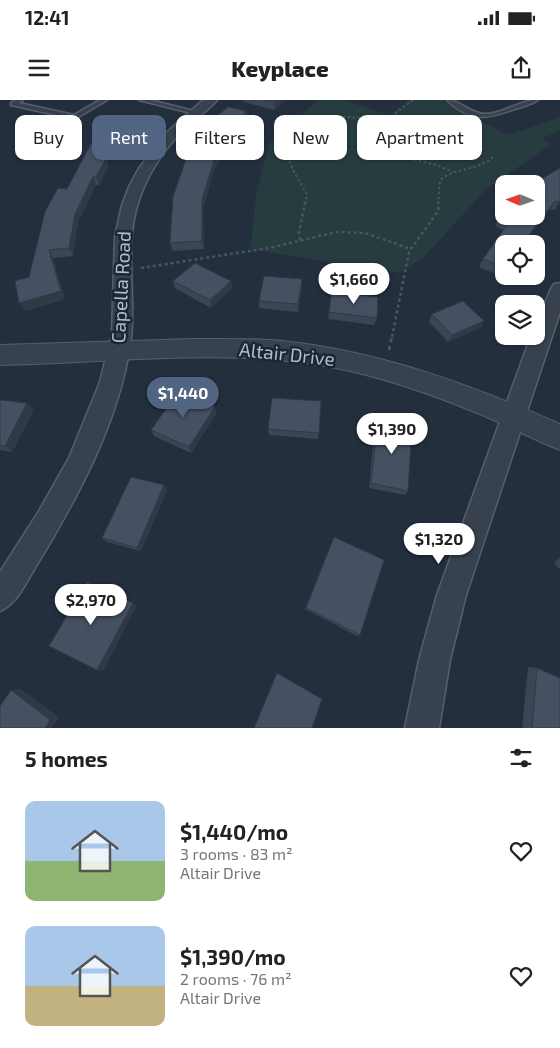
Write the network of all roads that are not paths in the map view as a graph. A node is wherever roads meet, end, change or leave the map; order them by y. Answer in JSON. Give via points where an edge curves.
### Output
{"nodes":[{"id":1,"x":20,"y":100,"type":"edge"},
{"id":2,"x":104,"y":100,"type":"edge"},
{"id":3,"x":142,"y":100,"type":"edge"},
{"id":4,"x":211,"y":100,"type":"edge"},
{"id":5,"x":450,"y":100,"type":"edge"},
{"id":6,"x":535,"y":100,"type":"edge"},
{"id":7,"x":195,"y":112,"type":"junction"},
{"id":8,"x":560,"y":288,"type":"edge"},
{"id":9,"x":118,"y":352,"type":"junction"},
{"id":10,"x":0,"y":355,"type":"edge"},
{"id":11,"x":513,"y":415,"type":"junction"},
{"id":12,"x":560,"y":437,"type":"edge"},
{"id":13,"x":0,"y":596,"type":"edge"},
{"id":14,"x":422,"y":728,"type":"edge"}],
"edges":[{"from":1,"to":2,"type":"lane","via":[[13,104],[75,116]]},
{"from":3,"to":7,"type":"lane"},
{"from":4,"to":7,"type":"street","name":"Capella Road"},
{"from":5,"to":6,"type":"lane","via":[[480,116]]},
{"from":7,"to":9,"type":"street","name":"Capella Road","via":[[155,154],[136,188],[125,223],[122,328]]},
{"from":8,"to":11,"type":"street"},
{"from":9,"to":10,"type":"street","name":"Altair Drive"},
{"from":9,"to":11,"type":"street","name":"Altair Drive","via":[[258,349],[314,354],[446,388]]},
{"from":9,"to":13,"type":"street","name":"Capella Road","via":[[110,383],[70,480],[32,548]]},
{"from":11,"to":12,"type":"street","name":"Altair Drive"},
{"from":11,"to":14,"type":"street","via":[[442,621]]}]}
